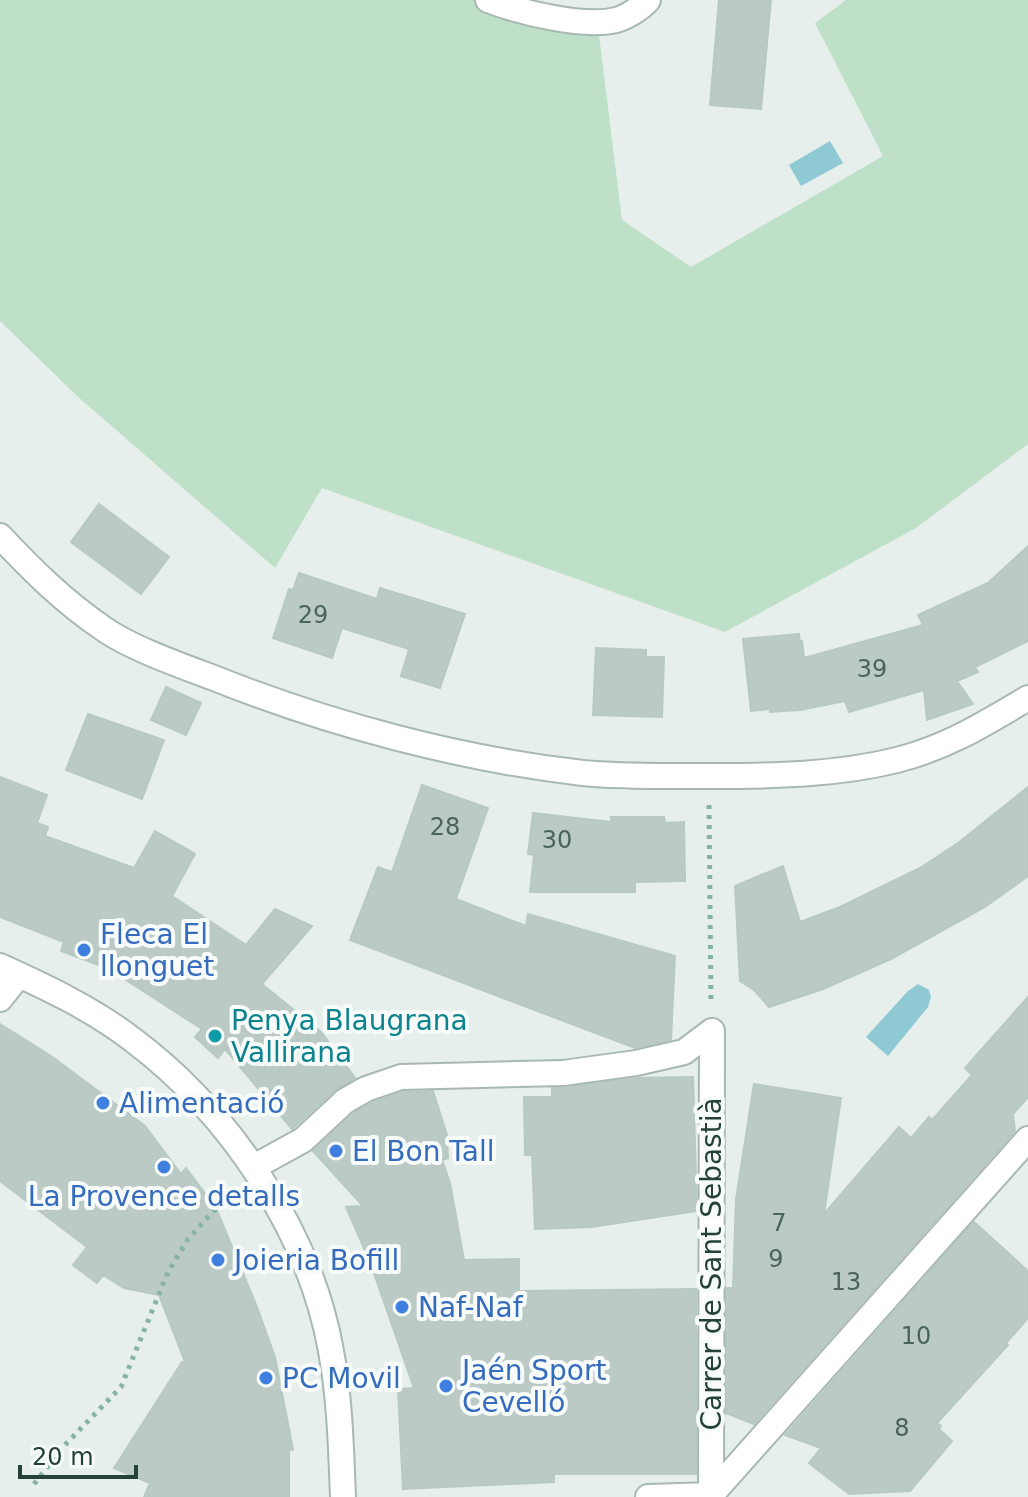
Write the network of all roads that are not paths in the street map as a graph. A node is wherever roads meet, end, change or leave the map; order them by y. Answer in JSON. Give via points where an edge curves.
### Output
{"nodes":[{"id":1,"x":488,"y":0,"type":"edge"},
{"id":2,"x":648,"y":0,"type":"edge"},
{"id":3,"x":0,"y":536,"type":"edge"},
{"id":4,"x":1028,"y":698,"type":"edge"},
{"id":5,"x":9,"y":971,"type":"edge"},
{"id":6,"x":0,"y":999,"type":"edge"},
{"id":7,"x":1028,"y":1139,"type":"edge"},
{"id":8,"x":254,"y":1167,"type":"junction"},
{"id":9,"x":711,"y":1496,"type":"edge"},
{"id":10,"x":343,"y":1497,"type":"edge"},
{"id":11,"x":648,"y":1497,"type":"edge"}],
"edges":[{"from":1,"to":2,"type":"street","via":[[581,21],[616,20]]},
{"from":3,"to":4,"type":"street","via":[[46,585],[106,631],[184,667],[345,723],[502,762],[587,773],[827,773],[898,760],[959,739]]},
{"from":5,"to":6,"type":"street"},
{"from":5,"to":8,"type":"street","via":[[73,1001],[142,1047],[218,1120]]},
{"from":7,"to":9,"type":"street"},
{"from":8,"to":9,"type":"street","name":"Carrer de Sant Sebastià","via":[[303,1140],[345,1101],[401,1077],[563,1073],[636,1063],[684,1052],[712,1031]]},
{"from":8,"to":10,"type":"street","via":[[293,1236],[331,1350]]},
{"from":9,"to":11,"type":"street"}]}
